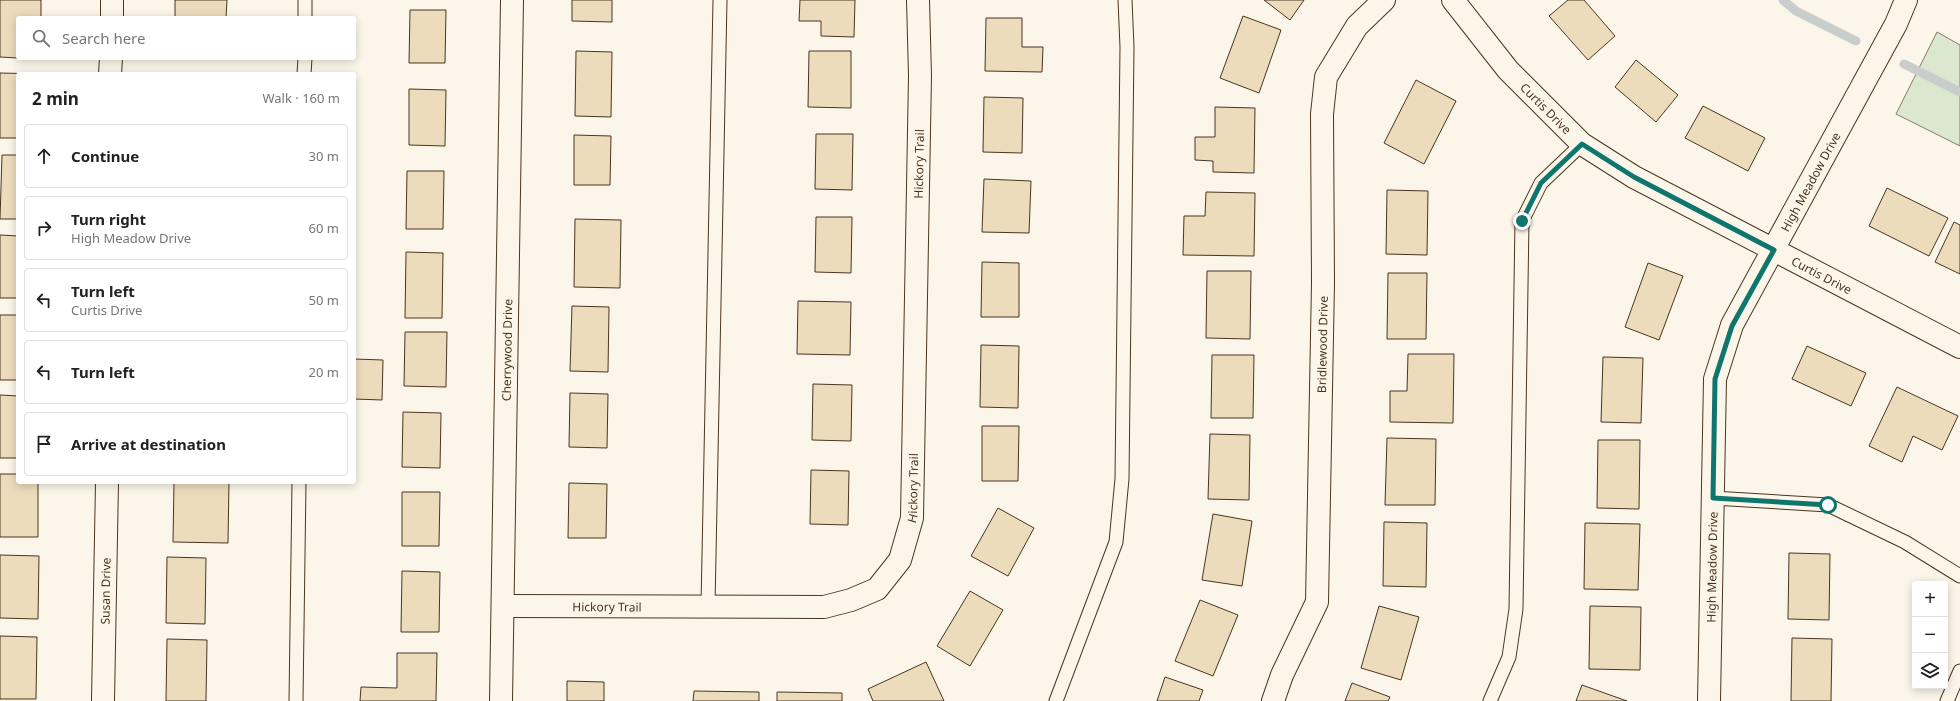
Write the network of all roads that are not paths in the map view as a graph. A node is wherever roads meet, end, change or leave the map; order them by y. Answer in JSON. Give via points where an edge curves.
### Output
{"nodes":[{"id":1,"x":112,"y":0,"type":"edge"},
{"id":2,"x":305,"y":0,"type":"edge"},
{"id":3,"x":512,"y":0,"type":"edge"},
{"id":4,"x":720,"y":0,"type":"edge"},
{"id":5,"x":918,"y":0,"type":"edge"},
{"id":6,"x":1125,"y":0,"type":"edge"},
{"id":7,"x":1384,"y":0,"type":"edge"},
{"id":8,"x":1453,"y":0,"type":"edge"},
{"id":9,"x":1906,"y":0,"type":"edge"},
{"id":10,"x":112,"y":16,"type":"edge"},
{"id":11,"x":305,"y":16,"type":"edge"},
{"id":12,"x":111,"y":60,"type":"edge"},
{"id":13,"x":304,"y":60,"type":"edge"},
{"id":14,"x":110,"y":72,"type":"edge"},
{"id":15,"x":304,"y":72,"type":"edge"},
{"id":16,"x":1582,"y":144,"type":"junction"},
{"id":17,"x":1774,"y":250,"type":"junction"},
{"id":18,"x":1960,"y":347,"type":"edge"},
{"id":19,"x":107,"y":484,"type":"edge"},
{"id":20,"x":299,"y":484,"type":"edge"},
{"id":21,"x":1713,"y":498,"type":"junction"},
{"id":22,"x":1960,"y":576,"type":"edge"},
{"id":23,"x":503,"y":606,"type":"junction"},
{"id":24,"x":708,"y":606,"type":"junction"},
{"id":25,"x":1960,"y":671,"type":"edge"},
{"id":26,"x":103,"y":701,"type":"edge"},
{"id":27,"x":296,"y":701,"type":"edge"},
{"id":28,"x":501,"y":701,"type":"edge"},
{"id":29,"x":1056,"y":701,"type":"edge"},
{"id":30,"x":1273,"y":701,"type":"edge"},
{"id":31,"x":1490,"y":701,"type":"edge"},
{"id":32,"x":1709,"y":701,"type":"edge"},
{"id":33,"x":1947,"y":701,"type":"edge"}],
"edges":[{"from":1,"to":10,"type":"street"},
{"from":2,"to":11,"type":"lane"},
{"from":3,"to":23,"type":"street","name":"Cherrywood Drive"},
{"from":4,"to":24,"type":"lane"},
{"from":5,"to":24,"type":"street","name":"Hickory Trail","via":[[920,76],[912,518],[900,560],[877,589],[851,600],[824,607]]},
{"from":6,"to":29,"type":"lane","via":[[1127,47],[1122,479],[1116,542]]},
{"from":7,"to":30,"type":"street","name":"Bridlewood Drive","via":[[1357,26],[1326,76],[1322,114],[1323,283],[1317,602],[1282,675]]},
{"from":8,"to":16,"type":"street","name":"Curtis Drive","via":[[1508,70]]},
{"from":9,"to":17,"type":"street","name":"High Meadow Drive","via":[[1896,24]]},
{"from":12,"to":14,"type":"street"},
{"from":13,"to":15,"type":"lane"},
{"from":16,"to":17,"type":"street","name":"Curtis Drive","via":[[1634,177]]},
{"from":16,"to":31,"type":"lane","via":[[1541,183],[1522,221],[1516,609],[1508,657]]},
{"from":17,"to":18,"type":"street","name":"Curtis Drive"},
{"from":17,"to":21,"type":"street","name":"High Meadow Drive","via":[[1732,326],[1715,379]]},
{"from":19,"to":26,"type":"street","name":"Susan Drive"},
{"from":20,"to":27,"type":"lane"},
{"from":21,"to":22,"type":"lane","via":[[1828,505],[1905,542]]},
{"from":21,"to":32,"type":"street","name":"High Meadow Drive"},
{"from":23,"to":24,"type":"street","name":"Hickory Trail"},
{"from":23,"to":28,"type":"street","name":"Cherrywood Drive"},
{"from":25,"to":33,"type":"lane"}]}
